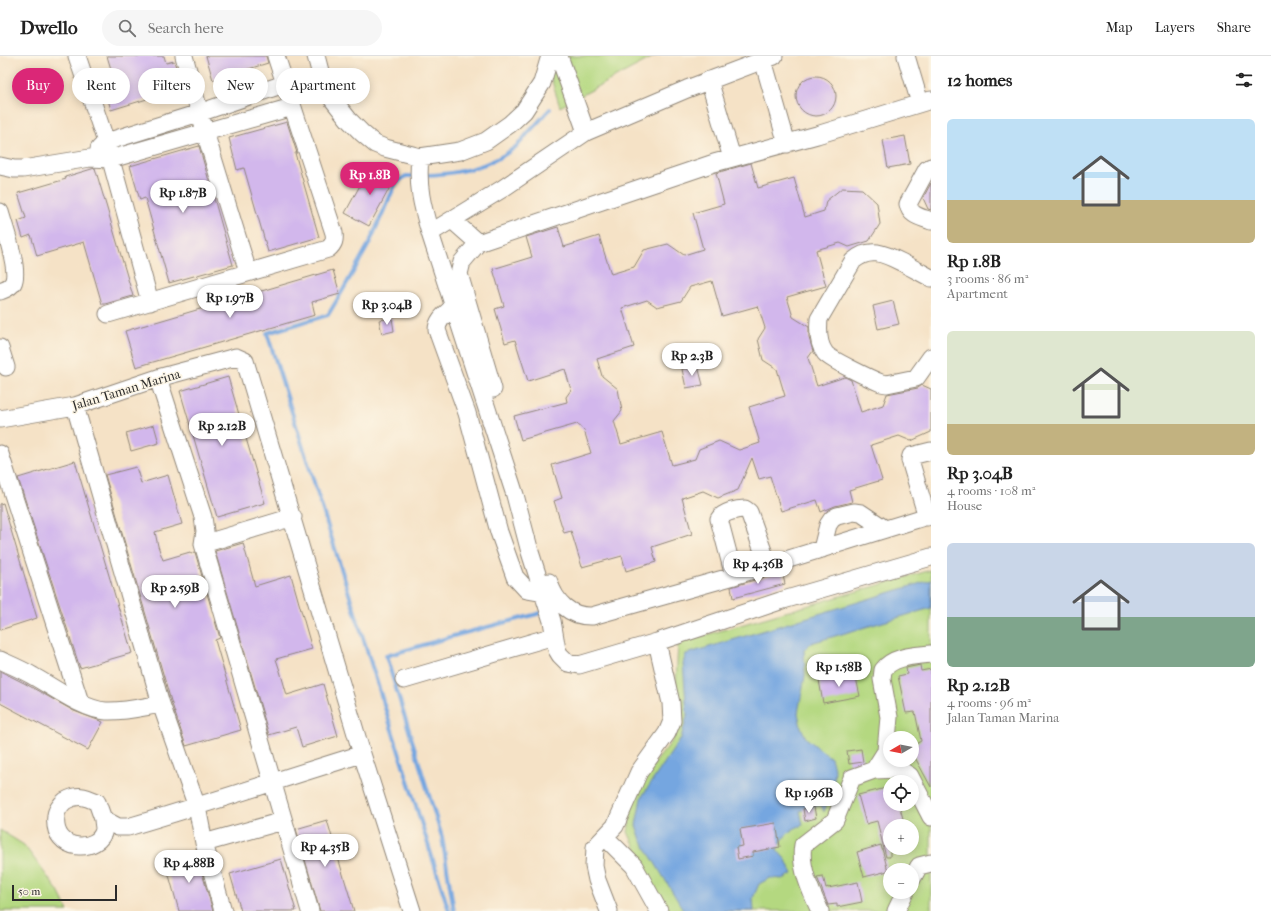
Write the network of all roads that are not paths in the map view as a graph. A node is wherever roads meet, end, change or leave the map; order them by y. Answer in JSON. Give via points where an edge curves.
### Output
{"nodes":[{"id":1,"x":77,"y":56,"type":"edge"},
{"id":2,"x":184,"y":56,"type":"edge"},
{"id":3,"x":276,"y":56,"type":"edge"},
{"id":4,"x":316,"y":56,"type":"edge"},
{"id":5,"x":550,"y":56,"type":"edge"},
{"id":6,"x":559,"y":56,"type":"edge"},
{"id":7,"x":906,"y":56,"type":"edge"},
{"id":8,"x":768,"y":58,"type":"edge"},
{"id":9,"x":279,"y":68,"type":"edge"},
{"id":10,"x":710,"y":80,"type":"junction"},
{"id":11,"x":276,"y":87,"type":"edge"},
{"id":12,"x":926,"y":101,"type":"edge"},
{"id":13,"x":291,"y":104,"type":"edge"},
{"id":14,"x":292,"y":107,"type":"junction"},
{"id":15,"x":200,"y":113,"type":"junction"},
{"id":16,"x":205,"y":132,"type":"junction"},
{"id":17,"x":586,"y":132,"type":"junction"},
{"id":18,"x":106,"y":142,"type":"junction"},
{"id":19,"x":787,"y":144,"type":"junction"},
{"id":20,"x":90,"y":158,"type":"junction"},
{"id":21,"x":732,"y":158,"type":"junction"},
{"id":22,"x":111,"y":159,"type":"junction"},
{"id":23,"x":419,"y":163,"type":"junction"},
{"id":24,"x":0,"y":166,"type":"edge"},
{"id":25,"x":931,"y":167,"type":"edge"},
{"id":26,"x":0,"y":212,"type":"edge"},
{"id":27,"x":452,"y":220,"type":"junction"},
{"id":28,"x":931,"y":221,"type":"edge"},
{"id":29,"x":430,"y":232,"type":"junction"},
{"id":30,"x":478,"y":243,"type":"junction"},
{"id":31,"x":248,"y":272,"type":"junction"},
{"id":32,"x":931,"y":278,"type":"edge"},
{"id":33,"x":0,"y":291,"type":"edge"},
{"id":34,"x":150,"y":302,"type":"junction"},
{"id":35,"x":454,"y":306,"type":"junction"},
{"id":36,"x":108,"y":314,"type":"dead end"},
{"id":37,"x":0,"y":348,"type":"edge"},
{"id":38,"x":931,"y":357,"type":"edge"},
{"id":39,"x":6,"y":367,"type":"dead end"},
{"id":40,"x":158,"y":378,"type":"junction"},
{"id":41,"x":75,"y":406,"type":"junction"},
{"id":42,"x":0,"y":419,"type":"edge"},
{"id":43,"x":931,"y":451,"type":"edge"},
{"id":44,"x":0,"y":454,"type":"edge"},
{"id":45,"x":929,"y":516,"type":"edge"},
{"id":46,"x":293,"y":517,"type":"junction"},
{"id":47,"x":885,"y":529,"type":"junction"},
{"id":48,"x":203,"y":544,"type":"junction"},
{"id":49,"x":822,"y":549,"type":"junction"},
{"id":50,"x":931,"y":557,"type":"edge"},
{"id":51,"x":768,"y":565,"type":"junction"},
{"id":52,"x":734,"y":576,"type":"junction"},
{"id":53,"x":548,"y":595,"type":"junction"},
{"id":54,"x":553,"y":629,"type":"junction"},
{"id":55,"x":657,"y":642,"type":"junction"},
{"id":56,"x":931,"y":654,"type":"edge"},
{"id":57,"x":0,"y":660,"type":"edge"},
{"id":58,"x":404,"y":680,"type":"dead end"},
{"id":59,"x":80,"y":702,"type":"junction"},
{"id":60,"x":161,"y":704,"type":"junction"},
{"id":61,"x":362,"y":754,"type":"junction"},
{"id":62,"x":874,"y":770,"type":"junction"},
{"id":63,"x":272,"y":782,"type":"junction"},
{"id":64,"x":197,"y":807,"type":"junction"},
{"id":65,"x":931,"y":818,"type":"edge"},
{"id":66,"x":103,"y":820,"type":"dead end"},
{"id":67,"x":283,"y":821,"type":"junction"},
{"id":68,"x":605,"y":837,"type":"junction"},
{"id":69,"x":204,"y":843,"type":"junction"},
{"id":70,"x":931,"y":863,"type":"edge"},
{"id":71,"x":919,"y":866,"type":"edge"},
{"id":72,"x":902,"y":899,"type":"edge"},
{"id":73,"x":224,"y":911,"type":"edge"},
{"id":74,"x":310,"y":911,"type":"edge"},
{"id":75,"x":412,"y":911,"type":"edge"},
{"id":76,"x":609,"y":911,"type":"edge"},
{"id":77,"x":660,"y":911,"type":"edge"},
{"id":78,"x":820,"y":911,"type":"edge"},
{"id":79,"x":896,"y":911,"type":"edge"}],
"edges":[{"from":1,"to":18,"type":"street"},
{"from":2,"to":15,"type":"street"},
{"from":3,"to":9,"type":"street"},
{"from":4,"to":23,"type":"street","via":[[330,96],[349,120],[375,144]]},
{"from":5,"to":23,"type":"street","via":[[542,83],[524,111],[510,124],[486,141]]},
{"from":6,"to":17,"type":"street"},
{"from":7,"to":12,"type":"street"},
{"from":8,"to":10,"type":"street"},
{"from":8,"to":19,"type":"street","via":[[780,123]]},
{"from":10,"to":17,"type":"street"},
{"from":10,"to":21,"type":"street"},
{"from":11,"to":15,"type":"street"},
{"from":12,"to":19,"type":"street"},
{"from":13,"to":14,"type":"street"},
{"from":14,"to":16,"type":"street"},
{"from":14,"to":31,"type":"street","via":[[334,233],[334,242],[328,249]]},
{"from":15,"to":16,"type":"street"},
{"from":15,"to":18,"type":"street"},
{"from":16,"to":22,"type":"street"},
{"from":16,"to":31,"type":"street"},
{"from":17,"to":27,"type":"street"},
{"from":18,"to":20,"type":"street"},
{"from":18,"to":22,"type":"street"},
{"from":19,"to":21,"type":"street"},
{"from":20,"to":22,"type":"street"},
{"from":20,"to":24,"type":"street","via":[[23,169]]},
{"from":21,"to":30,"type":"street"},
{"from":22,"to":34,"type":"street"},
{"from":23,"to":29,"type":"street","via":[[420,194]]},
{"from":25,"to":28,"type":"street","via":[[927,169],[908,204],[912,214]]},
{"from":26,"to":33,"type":"street","via":[[15,276],[13,283]]},
{"from":27,"to":29,"type":"street"},
{"from":27,"to":30,"type":"street"},
{"from":29,"to":35,"type":"street"},
{"from":30,"to":53,"type":"street","via":[[462,262],[459,270],[460,279],[549,584]]},
{"from":31,"to":34,"type":"street"},
{"from":32,"to":38,"type":"street","via":[[886,254],[871,252],[860,256],[853,261],[819,319],[818,328],[820,344],[827,356],[880,383],[916,378]]},
{"from":34,"to":36,"type":"street"},
{"from":35,"to":53,"type":"street","via":[[515,495],[530,552]]},
{"from":35,"to":53,"type":"street","via":[[437,325],[466,413],[499,532],[515,577],[527,590]]},
{"from":37,"to":39,"type":"street"},
{"from":40,"to":41,"type":"street","name":"Jalan Taman Marina"},
{"from":40,"to":46,"type":"street","name":"Jalan Taman Marina","via":[[236,357],[243,359],[248,365]]},
{"from":40,"to":48,"type":"street","via":[[203,517]]},
{"from":41,"to":42,"type":"street","name":"Jalan Taman Marina"},
{"from":41,"to":60,"type":"street"},
{"from":43,"to":45,"type":"street","via":[[911,456],[910,459]]},
{"from":44,"to":59,"type":"street"},
{"from":45,"to":47,"type":"street"},
{"from":46,"to":48,"type":"street"},
{"from":46,"to":61,"type":"street"},
{"from":47,"to":49,"type":"street"},
{"from":47,"to":49,"type":"street","via":[[861,513],[837,516],[828,525]]},
{"from":48,"to":63,"type":"street"},
{"from":49,"to":51,"type":"street"},
{"from":50,"to":55,"type":"street","via":[[780,600]]},
{"from":51,"to":52,"type":"street"},
{"from":51,"to":52,"type":"street","via":[[749,512],[745,509],[738,510],[721,516],[719,520]]},
{"from":52,"to":53,"type":"street","via":[[586,617],[564,607]]},
{"from":53,"to":54,"type":"street"},
{"from":54,"to":55,"type":"street","via":[[560,655],[568,663],[575,665]]},
{"from":54,"to":58,"type":"street"},
{"from":55,"to":68,"type":"street","via":[[671,703],[672,721],[667,733],[639,772],[615,826]]},
{"from":56,"to":62,"type":"street","via":[[895,660],[883,670],[882,679],[890,717],[886,751]]},
{"from":57,"to":59,"type":"street"},
{"from":59,"to":60,"type":"street","via":[[106,711]]},
{"from":60,"to":64,"type":"street"},
{"from":61,"to":63,"type":"street"},
{"from":61,"to":75,"type":"street"},
{"from":62,"to":65,"type":"street","via":[[899,769],[910,776]]},
{"from":62,"to":78,"type":"street","via":[[852,778],[835,820],[802,844],[804,867]]},
{"from":63,"to":64,"type":"street"},
{"from":63,"to":67,"type":"street"},
{"from":64,"to":66,"type":"street","via":[[128,827],[118,827]]},
{"from":64,"to":69,"type":"street"},
{"from":67,"to":69,"type":"street"},
{"from":67,"to":74,"type":"street"},
{"from":68,"to":76,"type":"street","via":[[595,847],[594,866]]},
{"from":68,"to":77,"type":"street","via":[[634,866]]},
{"from":69,"to":73,"type":"street"},
{"from":70,"to":71,"type":"street"},
{"from":72,"to":79,"type":"street"}]}
